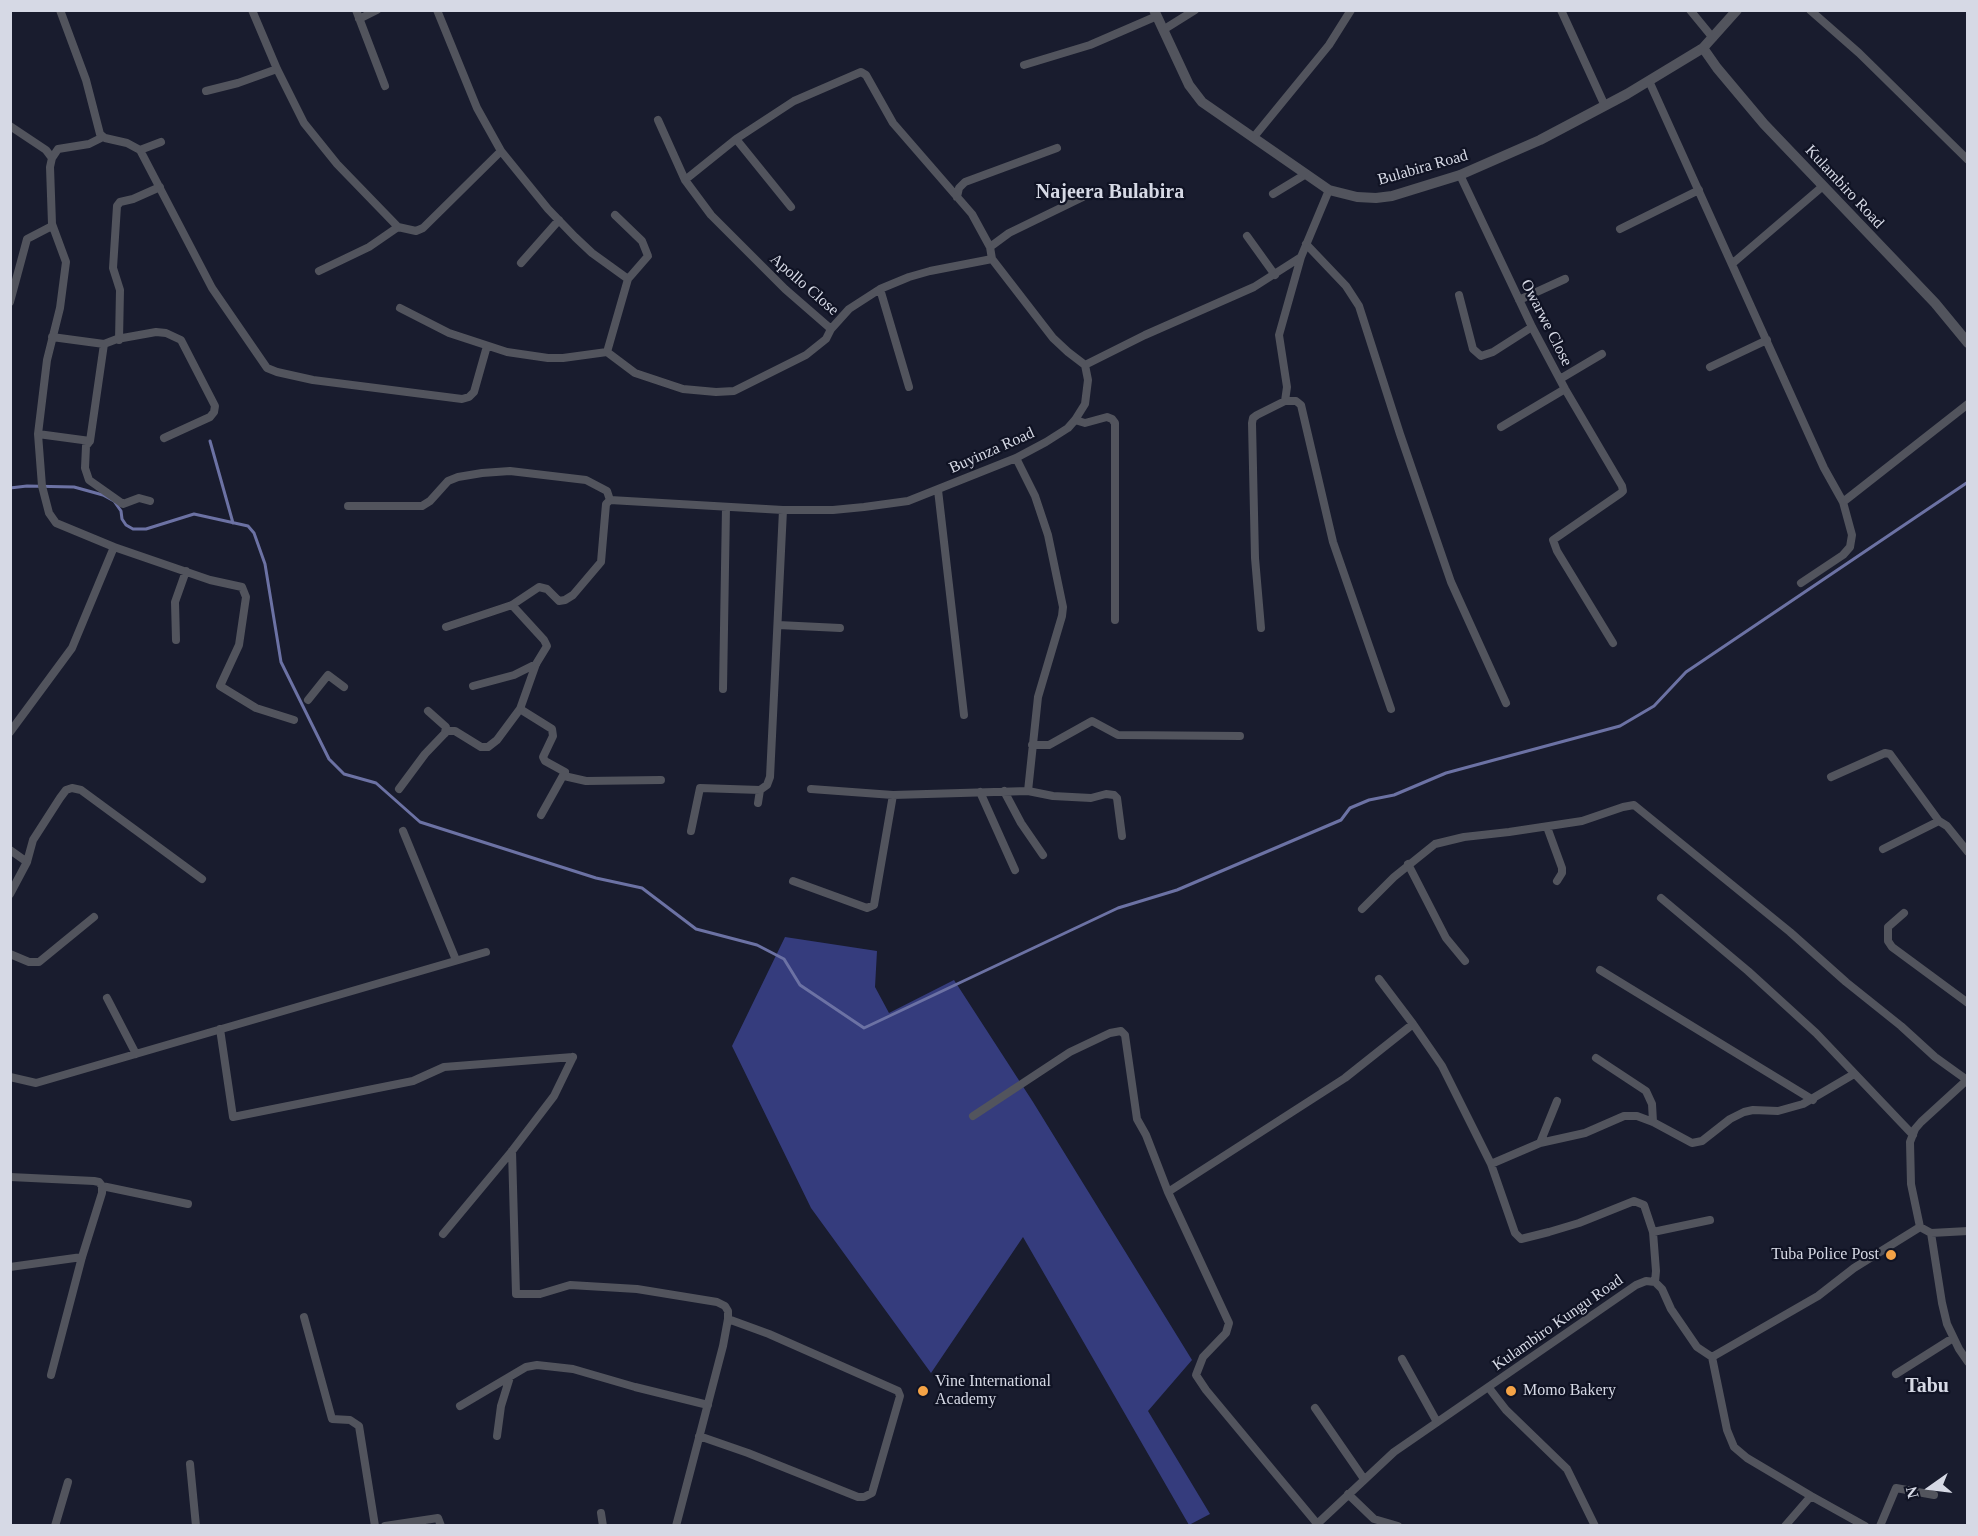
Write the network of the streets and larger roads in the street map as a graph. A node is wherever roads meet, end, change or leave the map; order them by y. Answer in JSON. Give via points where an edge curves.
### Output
{"nodes":[{"id":1,"x":60,"y":10,"type":"edge"},
{"id":2,"x":252,"y":10,"type":"edge"},
{"id":3,"x":377,"y":10,"type":"edge"},
{"id":4,"x":437,"y":10,"type":"edge"},
{"id":5,"x":1195,"y":10,"type":"edge"},
{"id":6,"x":1352,"y":10,"type":"edge"},
{"id":7,"x":1561,"y":10,"type":"edge"},
{"id":8,"x":1690,"y":10,"type":"edge"},
{"id":9,"x":1737,"y":10,"type":"edge"},
{"id":10,"x":1810,"y":10,"type":"edge"},
{"id":11,"x":1156,"y":13,"type":"edge"},
{"id":12,"x":357,"y":14,"type":"edge"},
{"id":13,"x":1163,"y":30,"type":"junction"},
{"id":14,"x":1713,"y":38,"type":"junction"},
{"id":15,"x":1703,"y":48,"type":"junction"},
{"id":16,"x":1024,"y":65,"type":"dead end"},
{"id":17,"x":277,"y":69,"type":"junction"},
{"id":18,"x":1649,"y":81,"type":"junction"},
{"id":19,"x":385,"y":86,"type":"dead end"},
{"id":20,"x":206,"y":91,"type":"dead end"},
{"id":21,"x":1605,"y":106,"type":"junction"},
{"id":22,"x":658,"y":120,"type":"dead end"},
{"id":23,"x":10,"y":126,"type":"edge"},
{"id":24,"x":103,"y":137,"type":"junction"},
{"id":25,"x":1253,"y":138,"type":"junction"},
{"id":26,"x":736,"y":139,"type":"junction"},
{"id":27,"x":161,"y":142,"type":"dead end"},
{"id":28,"x":1057,"y":148,"type":"dead end"},
{"id":29,"x":140,"y":150,"type":"junction"},
{"id":30,"x":501,"y":151,"type":"junction"},
{"id":31,"x":52,"y":158,"type":"junction"},
{"id":32,"x":1968,"y":160,"type":"edge"},
{"id":33,"x":1306,"y":174,"type":"junction"},
{"id":34,"x":1460,"y":175,"type":"junction"},
{"id":35,"x":685,"y":180,"type":"junction"},
{"id":36,"x":1823,"y":186,"type":"junction"},
{"id":37,"x":160,"y":187,"type":"junction"},
{"id":38,"x":1329,"y":190,"type":"junction"},
{"id":39,"x":1699,"y":190,"type":"junction"},
{"id":40,"x":1273,"y":194,"type":"dead end"},
{"id":41,"x":957,"y":197,"type":"junction"},
{"id":42,"x":1083,"y":197,"type":"dead end"},
{"id":43,"x":791,"y":207,"type":"dead end"},
{"id":44,"x":615,"y":215,"type":"dead end"},
{"id":45,"x":559,"y":220,"type":"junction"},
{"id":46,"x":52,"y":226,"type":"junction"},
{"id":47,"x":398,"y":227,"type":"junction"},
{"id":48,"x":1620,"y":230,"type":"dead end"},
{"id":49,"x":1247,"y":236,"type":"dead end"},
{"id":50,"x":1306,"y":244,"type":"junction"},
{"id":51,"x":990,"y":247,"type":"junction"},
{"id":52,"x":1301,"y":257,"type":"junction"},
{"id":53,"x":992,"y":259,"type":"junction"},
{"id":54,"x":521,"y":263,"type":"dead end"},
{"id":55,"x":1733,"y":263,"type":"junction"},
{"id":56,"x":319,"y":271,"type":"dead end"},
{"id":57,"x":1275,"y":275,"type":"junction"},
{"id":58,"x":628,"y":279,"type":"junction"},
{"id":59,"x":1565,"y":279,"type":"dead end"},
{"id":60,"x":880,"y":289,"type":"junction"},
{"id":61,"x":1459,"y":295,"type":"dead end"},
{"id":62,"x":1519,"y":300,"type":"junction"},
{"id":63,"x":10,"y":302,"type":"edge"},
{"id":64,"x":399,"y":308,"type":"dead end"},
{"id":65,"x":1532,"y":327,"type":"junction"},
{"id":66,"x":831,"y":329,"type":"junction"},
{"id":67,"x":52,"y":337,"type":"junction"},
{"id":68,"x":119,"y":340,"type":"junction"},
{"id":69,"x":1767,"y":340,"type":"junction"},
{"id":70,"x":1968,"y":343,"type":"edge"},
{"id":71,"x":104,"y":344,"type":"junction"},
{"id":72,"x":487,"y":346,"type":"junction"},
{"id":73,"x":607,"y":352,"type":"junction"},
{"id":74,"x":1602,"y":354,"type":"dead end"},
{"id":75,"x":1085,"y":365,"type":"junction"},
{"id":76,"x":1710,"y":367,"type":"dead end"},
{"id":77,"x":1560,"y":379,"type":"junction"},
{"id":78,"x":909,"y":387,"type":"dead end"},
{"id":79,"x":1565,"y":389,"type":"junction"},
{"id":80,"x":1286,"y":401,"type":"junction"},
{"id":81,"x":1968,"y":404,"type":"edge"},
{"id":82,"x":1076,"y":420,"type":"junction"},
{"id":83,"x":1501,"y":428,"type":"dead end"},
{"id":84,"x":38,"y":434,"type":"junction"},
{"id":85,"x":164,"y":438,"type":"dead end"},
{"id":86,"x":90,"y":441,"type":"junction"},
{"id":87,"x":1016,"y":458,"type":"junction"},
{"id":88,"x":938,"y":490,"type":"junction"},
{"id":89,"x":610,"y":500,"type":"junction"},
{"id":90,"x":150,"y":501,"type":"dead end"},
{"id":91,"x":1843,"y":502,"type":"junction"},
{"id":92,"x":348,"y":506,"type":"dead end"},
{"id":93,"x":726,"y":507,"type":"junction"},
{"id":94,"x":783,"y":510,"type":"junction"},
{"id":95,"x":114,"y":547,"type":"junction"},
{"id":96,"x":186,"y":571,"type":"junction"},
{"id":97,"x":1801,"y":583,"type":"dead end"},
{"id":98,"x":513,"y":605,"type":"junction"},
{"id":99,"x":1115,"y":620,"type":"dead end"},
{"id":100,"x":778,"y":625,"type":"junction"},
{"id":101,"x":446,"y":627,"type":"dead end"},
{"id":102,"x":840,"y":628,"type":"dead end"},
{"id":103,"x":1261,"y":628,"type":"dead end"},
{"id":104,"x":176,"y":640,"type":"dead end"},
{"id":105,"x":1613,"y":643,"type":"dead end"},
{"id":106,"x":536,"y":664,"type":"junction"},
{"id":107,"x":473,"y":686,"type":"dead end"},
{"id":108,"x":344,"y":687,"type":"dead end"},
{"id":109,"x":723,"y":689,"type":"dead end"},
{"id":110,"x":308,"y":700,"type":"dead end"},
{"id":111,"x":1506,"y":703,"type":"dead end"},
{"id":112,"x":520,"y":709,"type":"junction"},
{"id":113,"x":1390,"y":709,"type":"dead end"},
{"id":114,"x":428,"y":711,"type":"dead end"},
{"id":115,"x":964,"y":715,"type":"dead end"},
{"id":116,"x":294,"y":720,"type":"dead end"},
{"id":117,"x":10,"y":732,"type":"edge"},
{"id":118,"x":445,"y":733,"type":"junction"},
{"id":119,"x":1240,"y":736,"type":"dead end"},
{"id":120,"x":1032,"y":746,"type":"junction"},
{"id":121,"x":564,"y":776,"type":"junction"},
{"id":122,"x":1831,"y":777,"type":"dead end"},
{"id":123,"x":661,"y":780,"type":"dead end"},
{"id":124,"x":399,"y":789,"type":"dead end"},
{"id":125,"x":811,"y":789,"type":"dead end"},
{"id":126,"x":760,"y":790,"type":"junction"},
{"id":127,"x":1004,"y":791,"type":"junction"},
{"id":128,"x":1016,"y":791,"type":"junction"},
{"id":129,"x":1028,"y":791,"type":"junction"},
{"id":130,"x":980,"y":792,"type":"junction"},
{"id":131,"x":893,"y":795,"type":"junction"},
{"id":132,"x":758,"y":803,"type":"dead end"},
{"id":133,"x":1011,"y":805,"type":"junction"},
{"id":134,"x":541,"y":815,"type":"dead end"},
{"id":135,"x":1939,"y":821,"type":"junction"},
{"id":136,"x":1546,"y":826,"type":"junction"},
{"id":137,"x":403,"y":831,"type":"dead end"},
{"id":138,"x":692,"y":831,"type":"dead end"},
{"id":139,"x":1122,"y":836,"type":"dead end"},
{"id":140,"x":1883,"y":849,"type":"dead end"},
{"id":141,"x":10,"y":850,"type":"edge"},
{"id":142,"x":1968,"y":852,"type":"edge"},
{"id":143,"x":1043,"y":855,"type":"dead end"},
{"id":144,"x":27,"y":862,"type":"junction"},
{"id":145,"x":1408,"y":864,"type":"junction"},
{"id":146,"x":1015,"y":870,"type":"dead end"},
{"id":147,"x":202,"y":879,"type":"dead end"},
{"id":148,"x":793,"y":880,"type":"dead end"},
{"id":149,"x":1557,"y":881,"type":"dead end"},
{"id":150,"x":10,"y":894,"type":"edge"},
{"id":151,"x":1661,"y":898,"type":"dead end"},
{"id":152,"x":1362,"y":909,"type":"dead end"},
{"id":153,"x":1904,"y":913,"type":"dead end"},
{"id":154,"x":94,"y":917,"type":"dead end"},
{"id":155,"x":486,"y":952,"type":"dead end"},
{"id":156,"x":10,"y":954,"type":"edge"},
{"id":157,"x":456,"y":960,"type":"junction"},
{"id":158,"x":1465,"y":961,"type":"dead end"},
{"id":159,"x":1600,"y":970,"type":"dead end"},
{"id":160,"x":1379,"y":979,"type":"dead end"},
{"id":161,"x":107,"y":998,"type":"dead end"},
{"id":162,"x":1968,"y":1004,"type":"edge"},
{"id":163,"x":1413,"y":1024,"type":"junction"},
{"id":164,"x":220,"y":1029,"type":"junction"},
{"id":165,"x":136,"y":1054,"type":"junction"},
{"id":166,"x":1596,"y":1058,"type":"dead end"},
{"id":167,"x":1854,"y":1074,"type":"junction"},
{"id":168,"x":10,"y":1077,"type":"edge"},
{"id":169,"x":1967,"y":1080,"type":"edge"},
{"id":170,"x":1813,"y":1100,"type":"junction"},
{"id":171,"x":1557,"y":1101,"type":"dead end"},
{"id":172,"x":973,"y":1116,"type":"dead end"},
{"id":173,"x":1653,"y":1122,"type":"junction"},
{"id":174,"x":1913,"y":1135,"type":"junction"},
{"id":175,"x":1540,"y":1143,"type":"junction"},
{"id":176,"x":512,"y":1151,"type":"junction"},
{"id":177,"x":1491,"y":1164,"type":"junction"},
{"id":178,"x":10,"y":1177,"type":"edge"},
{"id":179,"x":102,"y":1186,"type":"junction"},
{"id":180,"x":1168,"y":1192,"type":"junction"},
{"id":181,"x":188,"y":1204,"type":"dead end"},
{"id":182,"x":1710,"y":1220,"type":"dead end"},
{"id":183,"x":1920,"y":1227,"type":"junction"},
{"id":184,"x":1968,"y":1231,"type":"edge"},
{"id":185,"x":1653,"y":1232,"type":"junction"},
{"id":186,"x":1931,"y":1233,"type":"junction"},
{"id":187,"x":443,"y":1234,"type":"dead end"},
{"id":188,"x":82,"y":1257,"type":"junction"},
{"id":189,"x":10,"y":1267,"type":"edge"},
{"id":190,"x":1655,"y":1282,"type":"junction"},
{"id":191,"x":304,"y":1317,"type":"dead end"},
{"id":192,"x":728,"y":1319,"type":"junction"},
{"id":193,"x":1953,"y":1338,"type":"junction"},
{"id":194,"x":1712,"y":1357,"type":"junction"},
{"id":195,"x":1402,"y":1359,"type":"dead end"},
{"id":196,"x":1968,"y":1362,"type":"edge"},
{"id":197,"x":1896,"y":1374,"type":"dead end"},
{"id":198,"x":51,"y":1375,"type":"dead end"},
{"id":199,"x":510,"y":1377,"type":"junction"},
{"id":200,"x":1489,"y":1388,"type":"junction"},
{"id":201,"x":708,"y":1405,"type":"junction"},
{"id":202,"x":460,"y":1406,"type":"dead end"},
{"id":203,"x":1315,"y":1408,"type":"dead end"},
{"id":204,"x":1437,"y":1422,"type":"junction"},
{"id":205,"x":497,"y":1436,"type":"dead end"},
{"id":206,"x":699,"y":1436,"type":"junction"},
{"id":207,"x":190,"y":1464,"type":"dead end"},
{"id":208,"x":1364,"y":1479,"type":"junction"},
{"id":209,"x":68,"y":1482,"type":"dead end"},
{"id":210,"x":1348,"y":1494,"type":"junction"},
{"id":211,"x":1934,"y":1495,"type":"dead end"},
{"id":212,"x":1811,"y":1496,"type":"junction"},
{"id":213,"x":601,"y":1513,"type":"dead end"},
{"id":214,"x":1861,"y":1524,"type":"edge"},
{"id":215,"x":1318,"y":1525,"type":"edge"},
{"id":216,"x":55,"y":1526,"type":"edge"},
{"id":217,"x":196,"y":1526,"type":"edge"},
{"id":218,"x":375,"y":1526,"type":"edge"},
{"id":219,"x":385,"y":1526,"type":"edge"},
{"id":220,"x":441,"y":1526,"type":"edge"},
{"id":221,"x":603,"y":1526,"type":"edge"},
{"id":222,"x":676,"y":1526,"type":"edge"},
{"id":223,"x":1398,"y":1526,"type":"edge"},
{"id":224,"x":1595,"y":1526,"type":"edge"},
{"id":225,"x":1785,"y":1526,"type":"edge"},
{"id":226,"x":1880,"y":1526,"type":"edge"}],
"edges":[{"from":1,"to":24,"type":"street","via":[[86,80],[98,132]]},
{"from":2,"to":17,"type":"street"},
{"from":3,"to":12,"type":"street"},
{"from":4,"to":30,"type":"street","via":[[477,108]]},
{"from":5,"to":13,"type":"street"},
{"from":6,"to":25,"type":"street","via":[[1329,45]]},
{"from":7,"to":21,"type":"street"},
{"from":8,"to":14,"type":"street"},
{"from":9,"to":14,"type":"street","name":"Bulabira Road"},
{"from":10,"to":32,"type":"street","via":[[1860,53]]},
{"from":11,"to":13,"type":"street","name":"Bulabira Road"},
{"from":11,"to":16,"type":"street","via":[[1090,45]]},
{"from":12,"to":19,"type":"street"},
{"from":13,"to":25,"type":"street","name":"Bulabira Road","via":[[1189,85],[1202,102]]},
{"from":14,"to":15,"type":"street","name":"Bulabira Road"},
{"from":15,"to":18,"type":"street","name":"Bulabira Road"},
{"from":15,"to":36,"type":"street","name":"Kulambiro Road","via":[[1764,124]]},
{"from":17,"to":20,"type":"street"},
{"from":17,"to":47,"type":"street","via":[[304,123],[337,164]]},
{"from":18,"to":21,"type":"street","name":"Bulabira Road"},
{"from":18,"to":39,"type":"street"},
{"from":21,"to":34,"type":"street","name":"Bulabira Road"},
{"from":22,"to":35,"type":"street","name":"Apollo Close"},
{"from":23,"to":31,"type":"street"},
{"from":24,"to":29,"type":"street"},
{"from":24,"to":31,"type":"street","via":[[89,144],[58,149]]},
{"from":25,"to":33,"type":"street","name":"Bulabira Road"},
{"from":26,"to":35,"type":"street"},
{"from":26,"to":41,"type":"street","via":[[794,101],[861,72],[893,123]]},
{"from":26,"to":43,"type":"street"},
{"from":27,"to":29,"type":"street"},
{"from":28,"to":41,"type":"street","via":[[965,182]]},
{"from":29,"to":37,"type":"street"},
{"from":30,"to":45,"type":"street"},
{"from":30,"to":47,"type":"street","via":[[423,228],[416,231]]},
{"from":31,"to":46,"type":"street"},
{"from":33,"to":38,"type":"street","name":"Bulabira Road"},
{"from":33,"to":40,"type":"street"},
{"from":34,"to":38,"type":"street","name":"Bulabira Road","via":[[1376,198]]},
{"from":34,"to":62,"type":"street","name":"Owarwe Close"},
{"from":35,"to":66,"type":"street","name":"Apollo Close","via":[[747,253]]},
{"from":36,"to":55,"type":"street"},
{"from":36,"to":70,"type":"street","name":"Kulambiro Road"},
{"from":37,"to":68,"type":"street","via":[[117,206],[113,268],[120,290]]},
{"from":37,"to":72,"type":"street","via":[[212,288],[267,368],[313,380],[462,399],[474,392]]},
{"from":38,"to":50,"type":"street"},
{"from":39,"to":48,"type":"street"},
{"from":39,"to":55,"type":"street"},
{"from":41,"to":51,"type":"street","via":[[972,214]]},
{"from":42,"to":51,"type":"street","via":[[1009,233]]},
{"from":44,"to":58,"type":"street","via":[[642,241],[648,255]]},
{"from":45,"to":54,"type":"street"},
{"from":45,"to":58,"type":"street","via":[[592,253]]},
{"from":46,"to":63,"type":"street","via":[[27,239]]},
{"from":46,"to":67,"type":"street","via":[[66,262]]},
{"from":47,"to":56,"type":"street","via":[[376,243]]},
{"from":49,"to":57,"type":"street"},
{"from":50,"to":52,"type":"street"},
{"from":50,"to":111,"type":"street","via":[[1346,286],[1359,306],[1451,582]]},
{"from":51,"to":53,"type":"street"},
{"from":52,"to":57,"type":"street"},
{"from":52,"to":80,"type":"street","via":[[1279,339]]},
{"from":53,"to":60,"type":"street","name":"Apollo Close","via":[[930,271]]},
{"from":53,"to":75,"type":"street","via":[[1053,338]]},
{"from":55,"to":69,"type":"street"},
{"from":57,"to":75,"type":"street"},
{"from":58,"to":73,"type":"street"},
{"from":59,"to":62,"type":"street"},
{"from":60,"to":66,"type":"street","name":"Apollo Close","via":[[849,309]]},
{"from":60,"to":78,"type":"street"},
{"from":61,"to":65,"type":"street","via":[[1473,349],[1481,356]]},
{"from":62,"to":65,"type":"street","name":"Owarwe Close"},
{"from":64,"to":72,"type":"street","via":[[449,333]]},
{"from":65,"to":77,"type":"street","name":"Owarwe Close"},
{"from":66,"to":73,"type":"street","via":[[818,347],[806,355],[741,390],[726,393],[682,389],[650,379],[627,369]]},
{"from":67,"to":71,"type":"street"},
{"from":67,"to":84,"type":"street"},
{"from":68,"to":71,"type":"street"},
{"from":68,"to":85,"type":"street","via":[[156,332],[181,340],[215,406],[210,417]]},
{"from":69,"to":76,"type":"street"},
{"from":69,"to":91,"type":"street"},
{"from":71,"to":86,"type":"street"},
{"from":72,"to":73,"type":"street","via":[[548,358]]},
{"from":74,"to":77,"type":"street"},
{"from":75,"to":82,"type":"street","via":[[1085,404]]},
{"from":77,"to":79,"type":"street","name":"Owarwe Close"},
{"from":79,"to":83,"type":"street"},
{"from":79,"to":105,"type":"street","name":"Owarwe Close","via":[[1623,488],[1553,542]]},
{"from":80,"to":103,"type":"street","via":[[1252,418]]},
{"from":80,"to":113,"type":"street","via":[[1302,405],[1330,535]]},
{"from":81,"to":91,"type":"street"},
{"from":82,"to":87,"type":"street","name":"Buyinza Road"},
{"from":82,"to":99,"type":"street","via":[[1085,423],[1107,417],[1115,423]]},
{"from":84,"to":86,"type":"street"},
{"from":84,"to":95,"type":"street","via":[[42,486],[53,521]]},
{"from":86,"to":90,"type":"street","via":[[85,468],[89,480],[123,504],[139,498]]},
{"from":87,"to":88,"type":"street","name":"Buyinza Road"},
{"from":87,"to":120,"type":"street","via":[[1048,535],[1063,607],[1041,681]]},
{"from":88,"to":94,"type":"street","name":"Buyinza Road","via":[[897,503],[833,510]]},
{"from":88,"to":115,"type":"street"},
{"from":89,"to":92,"type":"street","via":[[607,491],[586,480],[510,471],[458,477],[448,481],[422,506]]},
{"from":89,"to":93,"type":"street","name":"Buyinza Road"},
{"from":89,"to":98,"type":"street","via":[[606,504],[601,562],[573,595],[559,601],[539,587]]},
{"from":91,"to":97,"type":"street","via":[[1852,535],[1851,547]]},
{"from":93,"to":94,"type":"street","name":"Buyinza Road"},
{"from":93,"to":109,"type":"street"},
{"from":94,"to":100,"type":"street"},
{"from":95,"to":96,"type":"street"},
{"from":95,"to":117,"type":"street","via":[[72,648]]},
{"from":96,"to":104,"type":"street","via":[[174,611]]},
{"from":96,"to":116,"type":"street","via":[[242,587],[245,593],[238,645],[220,686],[256,708]]},
{"from":98,"to":101,"type":"street"},
{"from":98,"to":106,"type":"street","via":[[546,644]]},
{"from":100,"to":102,"type":"street"},
{"from":100,"to":126,"type":"street","via":[[771,771],[767,785]]},
{"from":106,"to":107,"type":"street","via":[[514,675]]},
{"from":106,"to":112,"type":"street"},
{"from":108,"to":110,"type":"street","via":[[328,675]]},
{"from":112,"to":118,"type":"street","via":[[488,747],[452,730]]},
{"from":112,"to":121,"type":"street","via":[[553,731],[543,757],[563,770]]},
{"from":114,"to":118,"type":"street","via":[[446,727]]},
{"from":118,"to":124,"type":"street"},
{"from":119,"to":120,"type":"street","via":[[1118,735],[1092,721],[1048,745]]},
{"from":120,"to":129,"type":"street"},
{"from":121,"to":123,"type":"street","via":[[586,781]]},
{"from":121,"to":134,"type":"street"},
{"from":122,"to":135,"type":"street","via":[[1890,754]]},
{"from":125,"to":131,"type":"street"},
{"from":126,"to":132,"type":"street"},
{"from":126,"to":138,"type":"street","via":[[700,788]]},
{"from":127,"to":128,"type":"street"},
{"from":127,"to":130,"type":"street"},
{"from":127,"to":133,"type":"street"},
{"from":128,"to":129,"type":"street"},
{"from":128,"to":133,"type":"street"},
{"from":129,"to":139,"type":"street","via":[[1091,798],[1114,795]]},
{"from":130,"to":131,"type":"street"},
{"from":130,"to":146,"type":"street"},
{"from":131,"to":148,"type":"street","via":[[874,905],[867,908]]},
{"from":133,"to":143,"type":"street"},
{"from":135,"to":140,"type":"street"},
{"from":135,"to":142,"type":"street"},
{"from":136,"to":145,"type":"street","via":[[1451,839],[1435,844]]},
{"from":136,"to":149,"type":"street","via":[[1562,868]]},
{"from":136,"to":169,"type":"street","via":[[1582,821],[1634,805]]},
{"from":137,"to":157,"type":"street"},
{"from":141,"to":144,"type":"street"},
{"from":144,"to":147,"type":"street","via":[[33,840],[60,798],[72,788],[81,790]]},
{"from":144,"to":150,"type":"street"},
{"from":145,"to":152,"type":"street"},
{"from":145,"to":158,"type":"street","via":[[1450,945]]},
{"from":151,"to":167,"type":"street","via":[[1816,1033]]},
{"from":153,"to":162,"type":"street","via":[[1888,927],[1892,947]]},
{"from":154,"to":156,"type":"street","via":[[39,962]]},
{"from":155,"to":157,"type":"street"},
{"from":157,"to":164,"type":"street"},
{"from":159,"to":170,"type":"street"},
{"from":160,"to":163,"type":"street"},
{"from":161,"to":165,"type":"street"},
{"from":163,"to":177,"type":"street","via":[[1442,1066]]},
{"from":163,"to":180,"type":"street","via":[[1345,1078]]},
{"from":164,"to":165,"type":"street"},
{"from":164,"to":176,"type":"street","via":[[233,1117],[413,1081],[444,1068],[573,1057],[554,1096]]},
{"from":165,"to":168,"type":"street","via":[[36,1083]]},
{"from":166,"to":173,"type":"street","via":[[1646,1091]]},
{"from":167,"to":170,"type":"street"},
{"from":167,"to":174,"type":"street"},
{"from":169,"to":174,"type":"street","via":[[1921,1122]]},
{"from":170,"to":173,"type":"street","via":[[1778,1112],[1744,1112],[1707,1139],[1692,1143]]},
{"from":171,"to":175,"type":"street"},
{"from":172,"to":180,"type":"street","via":[[1070,1052],[1121,1031],[1126,1041],[1137,1119]]},
{"from":173,"to":175,"type":"street","via":[[1624,1116],[1585,1133]]},
{"from":174,"to":183,"type":"street","via":[[1909,1157]]},
{"from":175,"to":177,"type":"street"},
{"from":176,"to":187,"type":"street"},
{"from":176,"to":192,"type":"street","via":[[516,1294],[540,1294],[570,1285],[637,1289],[717,1302],[725,1306]]},
{"from":177,"to":185,"type":"street","via":[[1515,1233],[1521,1239],[1580,1223],[1634,1201],[1644,1205]]},
{"from":178,"to":179,"type":"street","via":[[94,1181]]},
{"from":179,"to":181,"type":"street"},
{"from":179,"to":188,"type":"street"},
{"from":180,"to":215,"type":"street","via":[[1229,1323],[1226,1333],[1203,1357],[1196,1371],[1198,1380]]},
{"from":182,"to":185,"type":"street"},
{"from":183,"to":186,"type":"street"},
{"from":183,"to":194,"type":"street","via":[[1854,1268],[1818,1296]]},
{"from":184,"to":186,"type":"street"},
{"from":185,"to":190,"type":"street"},
{"from":186,"to":193,"type":"street","via":[[1941,1304]]},
{"from":188,"to":189,"type":"street"},
{"from":188,"to":198,"type":"street"},
{"from":190,"to":194,"type":"street","via":[[1697,1347]]},
{"from":190,"to":200,"type":"street","name":"Kulambiro Kungu Road","via":[[1646,1281],[1626,1290]]},
{"from":191,"to":218,"type":"street","via":[[332,1419],[350,1420],[359,1426]]},
{"from":192,"to":201,"type":"street"},
{"from":192,"to":206,"type":"street","via":[[898,1391],[900,1396],[872,1492],[864,1497]]},
{"from":193,"to":196,"type":"street"},
{"from":193,"to":197,"type":"street"},
{"from":194,"to":212,"type":"street","via":[[1734,1447]]},
{"from":195,"to":204,"type":"street"},
{"from":199,"to":201,"type":"street","via":[[526,1367],[551,1365]]},
{"from":199,"to":202,"type":"street"},
{"from":199,"to":205,"type":"street"},
{"from":200,"to":204,"type":"street","name":"Kulambiro Kungu Road"},
{"from":200,"to":224,"type":"street","via":[[1506,1410],[1567,1469]]},
{"from":201,"to":206,"type":"street"},
{"from":203,"to":208,"type":"street"},
{"from":204,"to":208,"type":"street","name":"Kulambiro Kungu Road"},
{"from":206,"to":222,"type":"street"},
{"from":207,"to":217,"type":"street"},
{"from":208,"to":210,"type":"street","name":"Kulambiro Kungu Road"},
{"from":209,"to":216,"type":"street"},
{"from":210,"to":215,"type":"street","name":"Kulambiro Kungu Road"},
{"from":210,"to":223,"type":"street","via":[[1374,1519]]},
{"from":211,"to":226,"type":"street","via":[[1896,1488]]},
{"from":212,"to":214,"type":"street"},
{"from":212,"to":225,"type":"street"},
{"from":213,"to":221,"type":"street"},
{"from":219,"to":220,"type":"street","via":[[438,1518]]}]}
